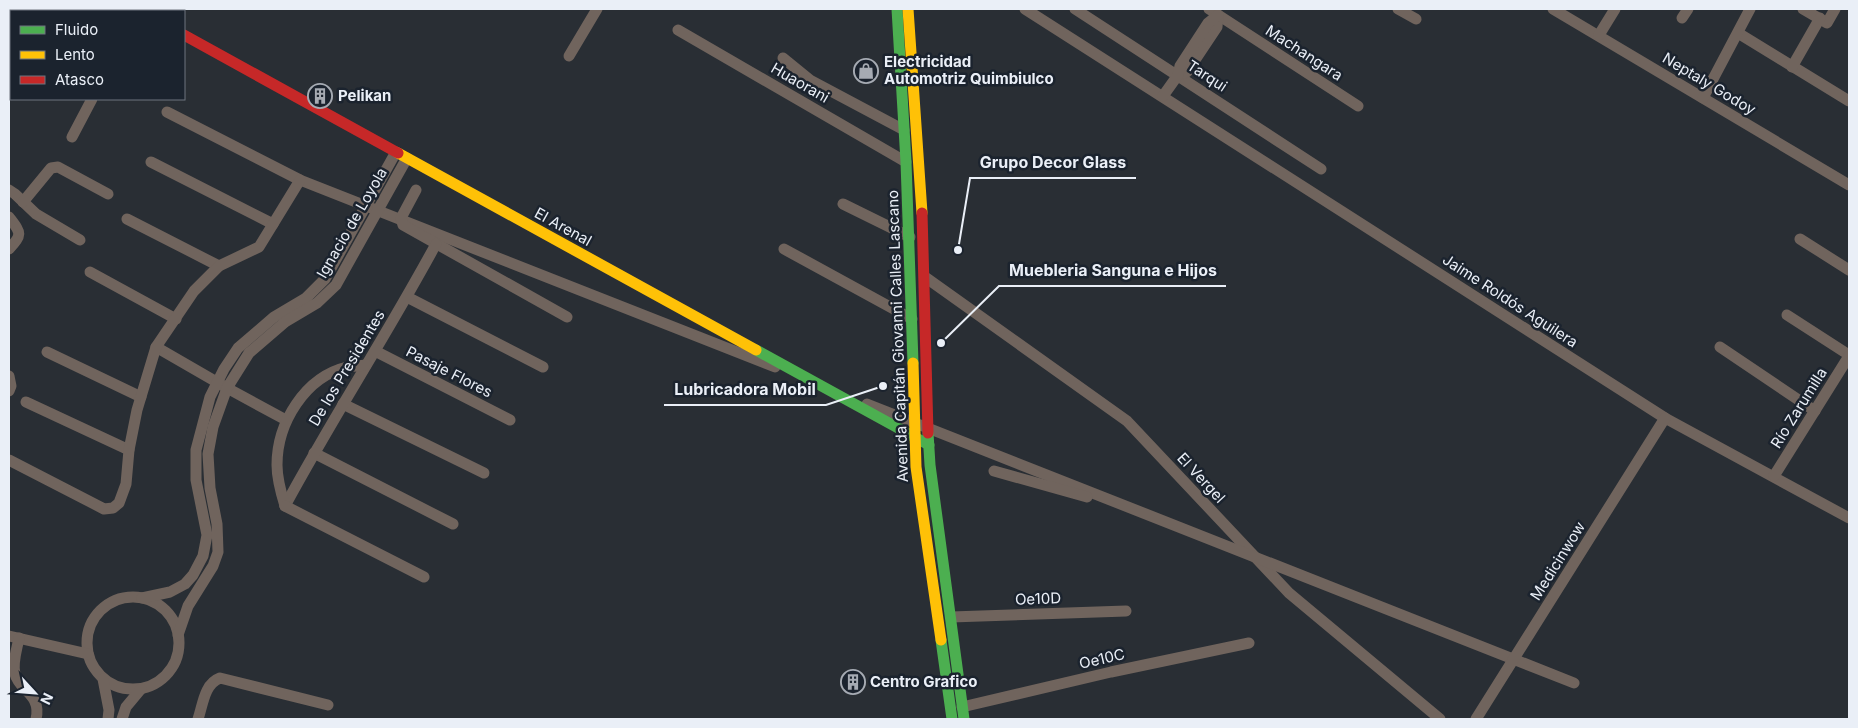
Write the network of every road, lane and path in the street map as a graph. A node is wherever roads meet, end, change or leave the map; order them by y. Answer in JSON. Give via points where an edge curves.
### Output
{"nodes":[{"id":1,"x":137,"y":9,"type":"edge"},
{"id":2,"x":597,"y":9,"type":"edge"},
{"id":3,"x":896,"y":9,"type":"edge"},
{"id":4,"x":908,"y":9,"type":"edge"},
{"id":5,"x":1025,"y":9,"type":"edge"},
{"id":6,"x":1075,"y":9,"type":"edge"},
{"id":7,"x":1398,"y":9,"type":"edge"},
{"id":8,"x":1553,"y":9,"type":"edge"},
{"id":9,"x":1615,"y":9,"type":"edge"},
{"id":10,"x":1750,"y":9,"type":"edge"},
{"id":11,"x":1803,"y":9,"type":"edge"},
{"id":12,"x":1835,"y":9,"type":"edge"},
{"id":13,"x":141,"y":10,"type":"edge"},
{"id":14,"x":1214,"y":12,"type":"edge"},
{"id":15,"x":1416,"y":19,"type":"dead end"},
{"id":16,"x":1824,"y":20,"type":"junction"},
{"id":17,"x":678,"y":30,"type":"dead end"},
{"id":18,"x":1738,"y":33,"type":"junction"},
{"id":19,"x":1599,"y":35,"type":"junction"},
{"id":20,"x":185,"y":36,"type":"edge"},
{"id":21,"x":569,"y":56,"type":"dead end"},
{"id":22,"x":782,"y":58,"type":"dead end"},
{"id":23,"x":1792,"y":67,"type":"junction"},
{"id":24,"x":1178,"y":75,"type":"junction"},
{"id":25,"x":1163,"y":96,"type":"junction"},
{"id":26,"x":1703,"y":98,"type":"junction"},
{"id":27,"x":91,"y":100,"type":"edge"},
{"id":28,"x":1849,"y":101,"type":"edge"},
{"id":29,"x":1358,"y":106,"type":"dead end"},
{"id":30,"x":167,"y":112,"type":"dead end"},
{"id":31,"x":904,"y":130,"type":"junction"},
{"id":32,"x":72,"y":136,"type":"dead end"},
{"id":33,"x":401,"y":155,"type":"junction"},
{"id":34,"x":151,"y":162,"type":"dead end"},
{"id":35,"x":906,"y":162,"type":"junction"},
{"id":36,"x":1321,"y":169,"type":"dead end"},
{"id":37,"x":300,"y":180,"type":"junction"},
{"id":38,"x":1849,"y":185,"type":"edge"},
{"id":39,"x":9,"y":190,"type":"edge"},
{"id":40,"x":416,"y":190,"type":"dead end"},
{"id":41,"x":108,"y":194,"type":"dead end"},
{"id":42,"x":23,"y":202,"type":"junction"},
{"id":43,"x":843,"y":204,"type":"dead end"},
{"id":44,"x":9,"y":217,"type":"edge"},
{"id":45,"x":127,"y":219,"type":"dead end"},
{"id":46,"x":273,"y":224,"type":"junction"},
{"id":47,"x":910,"y":237,"type":"junction"},
{"id":48,"x":1800,"y":239,"type":"dead end"},
{"id":49,"x":80,"y":240,"type":"dead end"},
{"id":50,"x":436,"y":244,"type":"junction"},
{"id":51,"x":9,"y":249,"type":"edge"},
{"id":52,"x":784,"y":249,"type":"dead end"},
{"id":53,"x":219,"y":266,"type":"junction"},
{"id":54,"x":1849,"y":270,"type":"edge"},
{"id":55,"x":90,"y":272,"type":"dead end"},
{"id":56,"x":925,"y":277,"type":"junction"},
{"id":57,"x":407,"y":297,"type":"junction"},
{"id":58,"x":1787,"y":315,"type":"dead end"},
{"id":59,"x":567,"y":317,"type":"dead end"},
{"id":60,"x":176,"y":319,"type":"junction"},
{"id":61,"x":912,"y":319,"type":"junction"},
{"id":62,"x":156,"y":347,"type":"junction"},
{"id":63,"x":1720,"y":347,"type":"dead end"},
{"id":64,"x":375,"y":351,"type":"junction"},
{"id":65,"x":47,"y":352,"type":"dead end"},
{"id":66,"x":1849,"y":356,"type":"edge"},
{"id":67,"x":366,"y":365,"type":"junction"},
{"id":68,"x":543,"y":368,"type":"dead end"},
{"id":69,"x":9,"y":376,"type":"edge"},
{"id":70,"x":222,"y":385,"type":"junction"},
{"id":71,"x":9,"y":391,"type":"edge"},
{"id":72,"x":140,"y":397,"type":"junction"},
{"id":73,"x":26,"y":402,"type":"dead end"},
{"id":74,"x":343,"y":404,"type":"junction"},
{"id":75,"x":1815,"y":411,"type":"junction"},
{"id":76,"x":1665,"y":418,"type":"junction"},
{"id":77,"x":286,"y":420,"type":"junction"},
{"id":78,"x":510,"y":420,"type":"dead end"},
{"id":79,"x":914,"y":438,"type":"junction"},
{"id":80,"x":929,"y":445,"type":"junction"},
{"id":81,"x":130,"y":450,"type":"junction"},
{"id":82,"x":314,"y":453,"type":"junction"},
{"id":83,"x":9,"y":460,"type":"edge"},
{"id":84,"x":994,"y":471,"type":"dead end"},
{"id":85,"x":484,"y":473,"type":"dead end"},
{"id":86,"x":1774,"y":476,"type":"junction"},
{"id":87,"x":197,"y":488,"type":"junction"},
{"id":88,"x":210,"y":488,"type":"junction"},
{"id":89,"x":285,"y":506,"type":"junction"},
{"id":90,"x":1849,"y":518,"type":"edge"},
{"id":91,"x":453,"y":524,"type":"dead end"},
{"id":92,"x":1238,"y":539,"type":"junction"},
{"id":93,"x":424,"y":577,"type":"dead end"},
{"id":94,"x":142,"y":598,"type":"junction"},
{"id":95,"x":1126,"y":611,"type":"dead end"},
{"id":96,"x":951,"y":617,"type":"junction"},
{"id":97,"x":178,"y":636,"type":"junction"},
{"id":98,"x":14,"y":637,"type":"edge"},
{"id":99,"x":1249,"y":644,"type":"dead end"},
{"id":100,"x":88,"y":654,"type":"junction"},
{"id":101,"x":104,"y":679,"type":"junction"},
{"id":102,"x":1574,"y":683,"type":"dead end"},
{"id":103,"x":141,"y":688,"type":"junction"},
{"id":104,"x":328,"y":705,"type":"dead end"},
{"id":105,"x":962,"y":707,"type":"junction"},
{"id":106,"x":36,"y":719,"type":"edge"},
{"id":107,"x":108,"y":719,"type":"edge"},
{"id":108,"x":122,"y":719,"type":"edge"},
{"id":109,"x":198,"y":719,"type":"edge"},
{"id":110,"x":952,"y":719,"type":"edge"},
{"id":111,"x":964,"y":719,"type":"edge"},
{"id":112,"x":1440,"y":719,"type":"edge"},
{"id":113,"x":1476,"y":719,"type":"edge"}],
"edges":[{"from":1,"to":13,"type":"main road"},
{"from":2,"to":21,"type":"street"},
{"from":3,"to":31,"type":"main road","name":"Avenida Capitán Giovanni Calles Lascano"},
{"from":4,"to":56,"type":"main road","name":"Avenida Capitán Giovanni Calles Lascano"},
{"from":5,"to":25,"type":"street","name":"Jaime Roldós Aguilera"},
{"from":6,"to":24,"type":"street","name":"Tarqui"},
{"from":7,"to":15,"type":"street"},
{"from":8,"to":19,"type":"street","name":"Neptaly Godoy"},
{"from":9,"to":19,"type":"street"},
{"from":10,"to":18,"type":"street"},
{"from":11,"to":16,"type":"street"},
{"from":12,"to":16,"type":"street"},
{"from":14,"to":24,"type":"street","via":[[1180,66]]},
{"from":14,"to":29,"type":"street","name":"Machangara"},
{"from":16,"to":23,"type":"street"},
{"from":17,"to":35,"type":"street","name":"Huaorani"},
{"from":18,"to":23,"type":"street"},
{"from":18,"to":26,"type":"street"},
{"from":19,"to":26,"type":"street","name":"Neptaly Godoy"},
{"from":20,"to":33,"type":"main road","name":"El Arenal"},
{"from":22,"to":31,"type":"street","via":[[810,80]]},
{"from":23,"to":28,"type":"street"},
{"from":24,"to":25,"type":"street"},
{"from":24,"to":36,"type":"street","name":"Tarqui"},
{"from":25,"to":76,"type":"street","name":"Jaime Roldós Aguilera"},
{"from":26,"to":38,"type":"street","name":"Neptaly Godoy"},
{"from":27,"to":32,"type":"street"},
{"from":30,"to":37,"type":"street"},
{"from":31,"to":35,"type":"main road","name":"Avenida Capitán Giovanni Calles Lascano"},
{"from":33,"to":70,"type":"street","name":"Ignacio de Loyola","via":[[336,285],[317,303],[282,318]]},
{"from":33,"to":79,"type":"main road","name":"El Arenal"},
{"from":34,"to":46,"type":"street"},
{"from":35,"to":47,"type":"main road","name":"Avenida Capitán Giovanni Calles Lascano"},
{"from":37,"to":46,"type":"street"},
{"from":37,"to":102,"type":"street"},
{"from":39,"to":42,"type":"street"},
{"from":40,"to":50,"type":"street","via":[[401,218],[403,225]]},
{"from":41,"to":42,"type":"street","via":[[58,167],[51,168]]},
{"from":42,"to":49,"type":"street","via":[[36,214]]},
{"from":43,"to":47,"type":"street"},
{"from":44,"to":51,"type":"street","via":[[19,235]]},
{"from":45,"to":53,"type":"street"},
{"from":46,"to":53,"type":"street","via":[[258,246]]},
{"from":47,"to":61,"type":"main road","name":"Avenida Capitán Giovanni Calles Lascano"},
{"from":48,"to":54,"type":"street"},
{"from":50,"to":57,"type":"street","name":"De los Presidentes"},
{"from":50,"to":59,"type":"street"},
{"from":52,"to":61,"type":"street"},
{"from":53,"to":60,"type":"street","via":[[194,291]]},
{"from":55,"to":60,"type":"street"},
{"from":56,"to":80,"type":"main road","name":"Avenida Capitán Giovanni Calles Lascano"},
{"from":56,"to":92,"type":"street","name":"El Vergel","via":[[1127,421]]},
{"from":57,"to":64,"type":"street","name":"De los Presidentes"},
{"from":57,"to":68,"type":"street"},
{"from":58,"to":66,"type":"street"},
{"from":60,"to":62,"type":"street"},
{"from":61,"to":79,"type":"main road","name":"Avenida Capitán Giovanni Calles Lascano"},
{"from":62,"to":70,"type":"street"},
{"from":62,"to":72,"type":"street"},
{"from":63,"to":75,"type":"street"},
{"from":64,"to":67,"type":"street","name":"De los Presidentes"},
{"from":64,"to":78,"type":"street","name":"Pasaje Flores"},
{"from":65,"to":72,"type":"street"},
{"from":66,"to":75,"type":"street","name":"Río Zarumilla"},
{"from":67,"to":74,"type":"street","name":"De los Presidentes"},
{"from":67,"to":77,"type":"street","via":[[347,367],[328,375],[312,386]]},
{"from":69,"to":71,"type":"street"},
{"from":70,"to":77,"type":"street"},
{"from":70,"to":87,"type":"street","name":"Ignacio de Loyola","via":[[207,406],[196,450]]},
{"from":70,"to":88,"type":"street","name":"Ignacio de Loyola","via":[[208,454]]},
{"from":72,"to":81,"type":"street"},
{"from":73,"to":81,"type":"street"},
{"from":74,"to":82,"type":"street","name":"De los Presidentes"},
{"from":74,"to":85,"type":"street"},
{"from":75,"to":86,"type":"street","name":"Río Zarumilla"},
{"from":76,"to":86,"type":"street","name":"Jaime Roldós Aguilera"},
{"from":76,"to":113,"type":"street","name":"Medicinwow"},
{"from":77,"to":89,"type":"street","via":[[277,464]]},
{"from":79,"to":80,"type":"main road","name":"El Arenal"},
{"from":79,"to":110,"type":"main road","name":"Avenida Capitán Giovanni Calles Lascano"},
{"from":80,"to":96,"type":"main road","name":"Avenida Capitán Giovanni Calles Lascano"},
{"from":81,"to":83,"type":"street","via":[[126,484],[119,502],[104,509]]},
{"from":82,"to":89,"type":"street","name":"De los Presidentes"},
{"from":82,"to":91,"type":"street"},
{"from":84,"to":92,"type":"street"},
{"from":86,"to":90,"type":"street","name":"Jaime Roldós Aguilera"},
{"from":87,"to":88,"type":"street"},
{"from":87,"to":94,"type":"street","name":"Ignacio de Loyola","via":[[207,535],[199,566],[185,584],[170,592]]},
{"from":88,"to":97,"type":"street","name":"Ignacio de Loyola","via":[[218,552],[188,606]]},
{"from":89,"to":93,"type":"street"},
{"from":92,"to":112,"type":"street","name":"El Vergel","via":[[1289,593]]},
{"from":94,"to":97,"type":"street","via":[[161,606],[174,622]]},
{"from":94,"to":100,"type":"street","via":[[127,597],[100,611],[91,624]]},
{"from":95,"to":96,"type":"street","name":"Oe10D"},
{"from":96,"to":105,"type":"main road","name":"Avenida Capitán Giovanni Calles Lascano"},
{"from":97,"to":103,"type":"street","via":[[174,664],[154,684]]},
{"from":98,"to":100,"type":"street"},
{"from":98,"to":106,"type":"street","via":[[15,677],[33,697],[38,712]]},
{"from":99,"to":105,"type":"street","name":"Oe10C"},
{"from":100,"to":101,"type":"street"},
{"from":101,"to":103,"type":"street","via":[[126,689]]},
{"from":101,"to":107,"type":"street"},
{"from":103,"to":108,"type":"street","via":[[126,707]]},
{"from":104,"to":109,"type":"street","via":[[220,678],[208,686]]},
{"from":105,"to":111,"type":"main road","name":"Avenida Capitán Giovanni Calles Lascano"}]}
